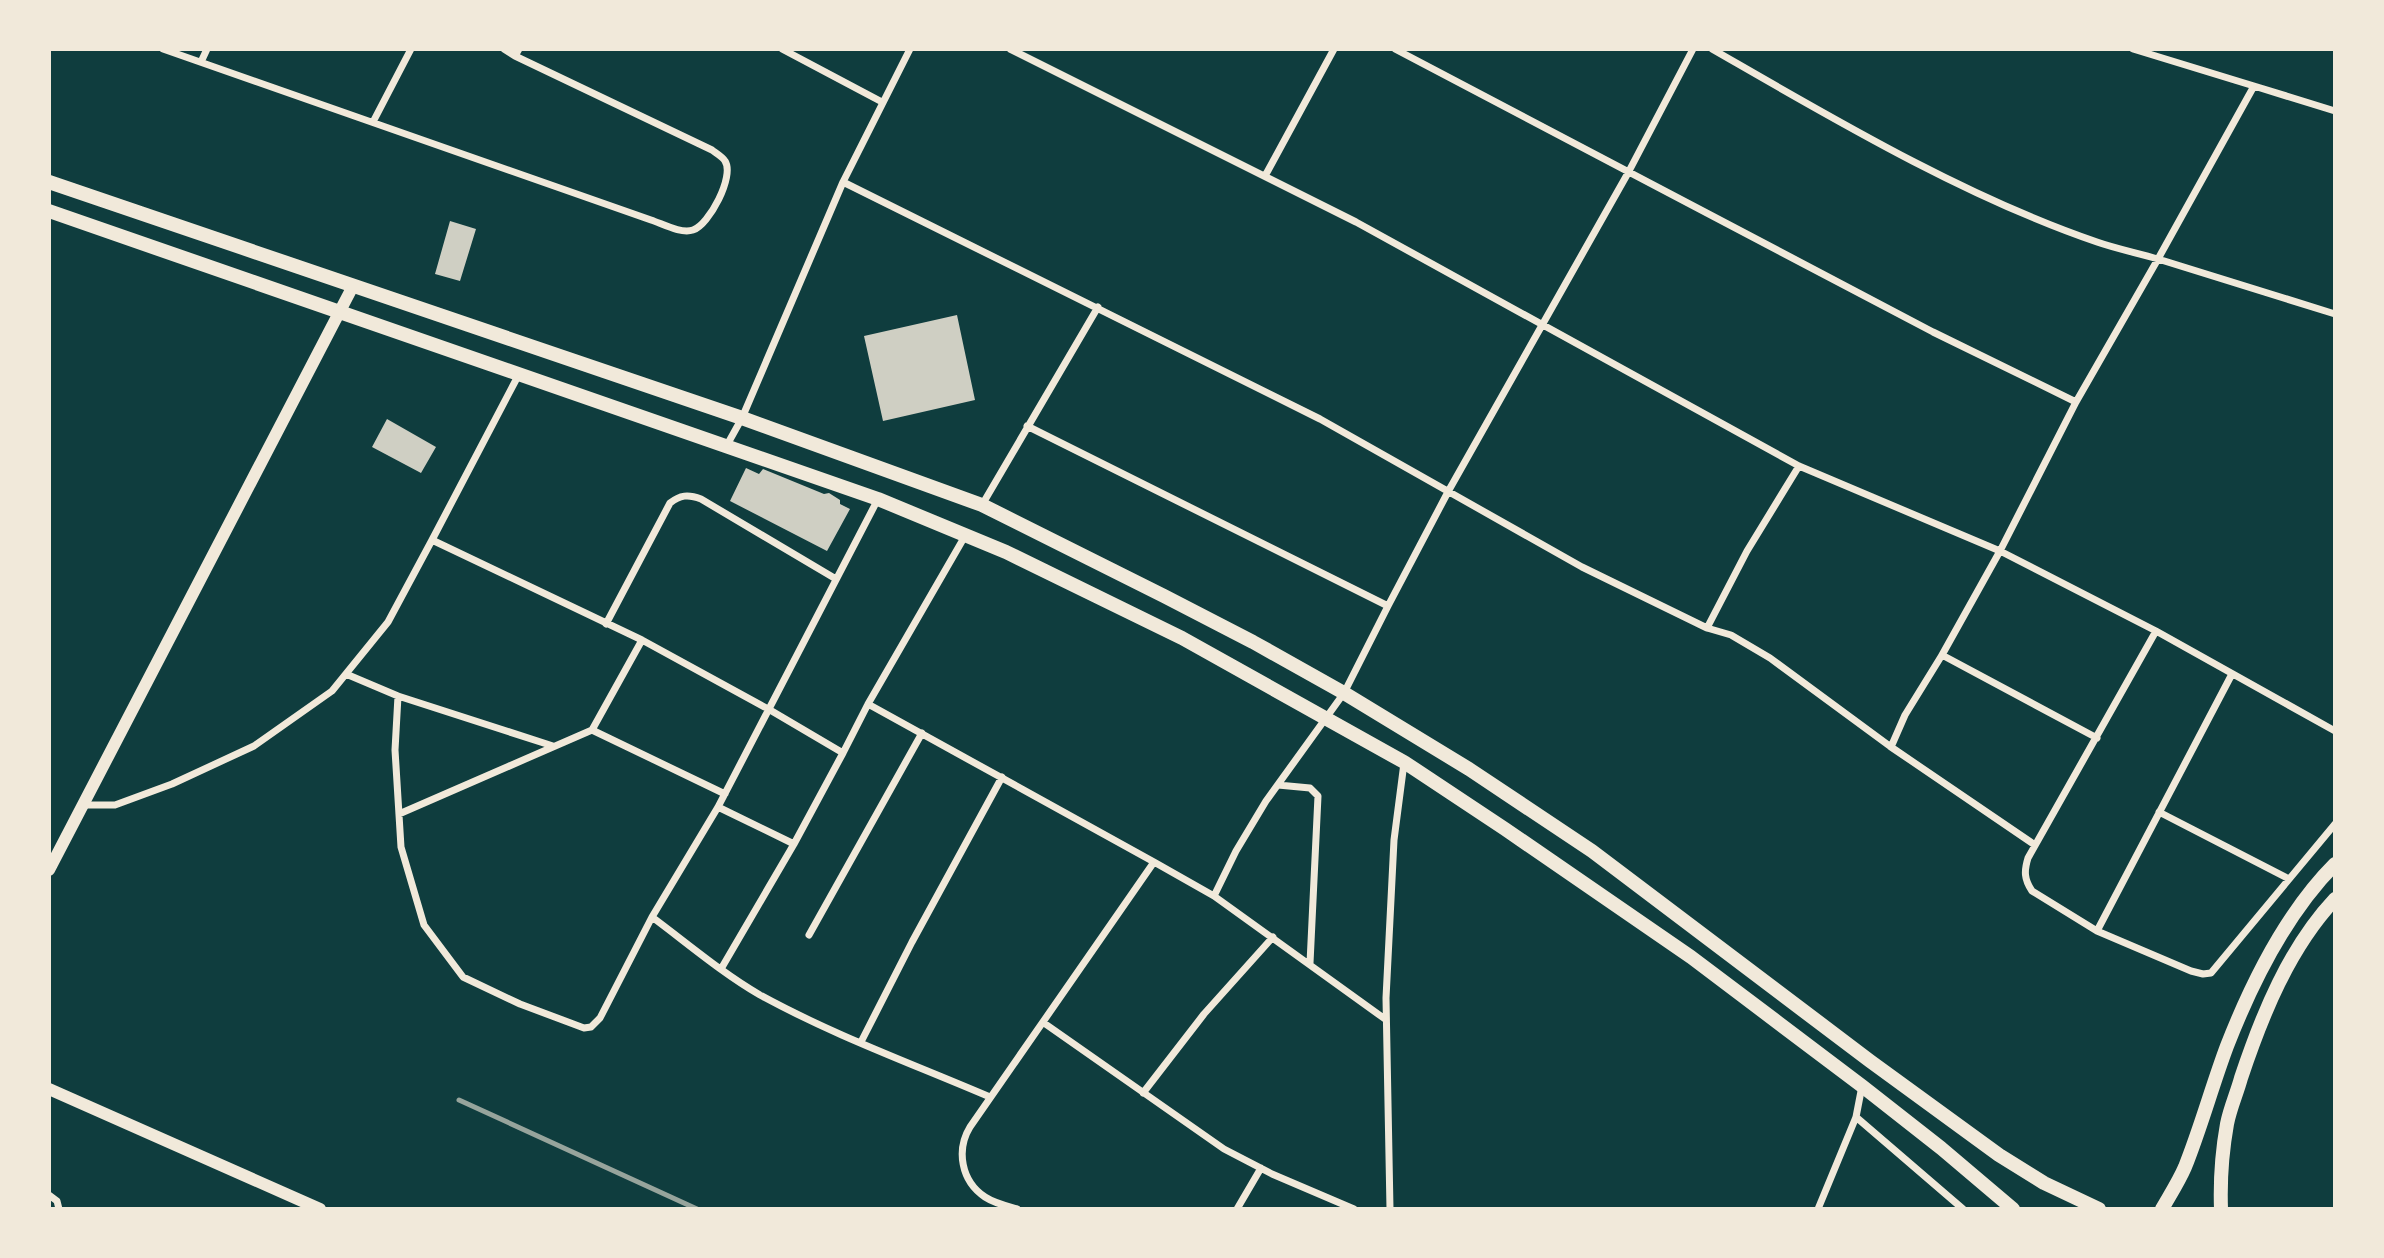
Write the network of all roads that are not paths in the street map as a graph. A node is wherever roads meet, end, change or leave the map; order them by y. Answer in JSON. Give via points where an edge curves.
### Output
{"nodes":[{"id":1,"x":163,"y":49,"type":"edge"},
{"id":2,"x":207,"y":49,"type":"edge"},
{"id":3,"x":411,"y":49,"type":"edge"},
{"id":4,"x":504,"y":49,"type":"edge"},
{"id":5,"x":782,"y":49,"type":"edge"},
{"id":6,"x":910,"y":49,"type":"edge"},
{"id":7,"x":1010,"y":49,"type":"edge"},
{"id":8,"x":1334,"y":49,"type":"edge"},
{"id":9,"x":1395,"y":49,"type":"edge"},
{"id":10,"x":1693,"y":49,"type":"edge"},
{"id":11,"x":1712,"y":49,"type":"edge"},
{"id":12,"x":2133,"y":49,"type":"edge"},
{"id":13,"x":517,"y":52,"type":"edge"},
{"id":14,"x":2156,"y":52,"type":"edge"},
{"id":15,"x":201,"y":62,"type":"junction"},
{"id":16,"x":2254,"y":86,"type":"junction"},
{"id":17,"x":882,"y":102,"type":"junction"},
{"id":18,"x":2335,"y":111,"type":"edge"},
{"id":19,"x":373,"y":122,"type":"junction"},
{"id":20,"x":1628,"y":173,"type":"junction"},
{"id":21,"x":1265,"y":176,"type":"junction"},
{"id":22,"x":49,"y":182,"type":"edge"},
{"id":23,"x":843,"y":182,"type":"junction"},
{"id":24,"x":49,"y":211,"type":"edge"},
{"id":25,"x":2158,"y":259,"type":"junction"},
{"id":26,"x":353,"y":286,"type":"junction"},
{"id":27,"x":1098,"y":307,"type":"junction"},
{"id":28,"x":340,"y":310,"type":"junction"},
{"id":29,"x":2335,"y":314,"type":"edge"},
{"id":30,"x":1543,"y":326,"type":"junction"},
{"id":31,"x":518,"y":376,"type":"junction"},
{"id":32,"x":2076,"y":402,"type":"junction"},
{"id":33,"x":742,"y":418,"type":"junction"},
{"id":34,"x":1027,"y":426,"type":"junction"},
{"id":35,"x":727,"y":445,"type":"junction"},
{"id":36,"x":1799,"y":466,"type":"junction"},
{"id":37,"x":1449,"y":490,"type":"junction"},
{"id":38,"x":878,"y":499,"type":"junction"},
{"id":39,"x":982,"y":506,"type":"junction"},
{"id":40,"x":965,"y":536,"type":"junction"},
{"id":41,"x":432,"y":540,"type":"junction"},
{"id":42,"x":2000,"y":551,"type":"junction"},
{"id":43,"x":836,"y":579,"type":"junction"},
{"id":44,"x":1388,"y":606,"type":"junction"},
{"id":45,"x":606,"y":624,"type":"junction"},
{"id":46,"x":1707,"y":628,"type":"junction"},
{"id":47,"x":2156,"y":631,"type":"junction"},
{"id":48,"x":642,"y":640,"type":"junction"},
{"id":49,"x":1942,"y":655,"type":"junction"},
{"id":50,"x":346,"y":674,"type":"junction"},
{"id":51,"x":2232,"y":674,"type":"junction"},
{"id":52,"x":1344,"y":693,"type":"junction"},
{"id":53,"x":398,"y":696,"type":"junction"},
{"id":54,"x":868,"y":704,"type":"junction"},
{"id":55,"x":770,"y":710,"type":"junction"},
{"id":56,"x":1325,"y":719,"type":"junction"},
{"id":57,"x":592,"y":730,"type":"junction"},
{"id":58,"x":2335,"y":731,"type":"edge"},
{"id":59,"x":922,"y":733,"type":"junction"},
{"id":60,"x":2097,"y":738,"type":"junction"},
{"id":61,"x":553,"y":747,"type":"junction"},
{"id":62,"x":1891,"y":747,"type":"junction"},
{"id":63,"x":843,"y":753,"type":"junction"},
{"id":64,"x":1404,"y":762,"type":"junction"},
{"id":65,"x":1002,"y":777,"type":"junction"},
{"id":66,"x":1278,"y":785,"type":"junction"},
{"id":67,"x":725,"y":794,"type":"junction"},
{"id":68,"x":82,"y":805,"type":"junction"},
{"id":69,"x":718,"y":807,"type":"junction"},
{"id":70,"x":2159,"y":812,"type":"junction"},
{"id":71,"x":399,"y":814,"type":"junction"},
{"id":72,"x":2335,"y":824,"type":"edge"},
{"id":73,"x":794,"y":844,"type":"junction"},
{"id":74,"x":2035,"y":845,"type":"junction"},
{"id":75,"x":1154,"y":862,"type":"junction"},
{"id":76,"x":2335,"y":864,"type":"edge"},
{"id":77,"x":49,"y":870,"type":"edge"},
{"id":78,"x":2289,"y":879,"type":"junction"},
{"id":79,"x":1214,"y":896,"type":"junction"},
{"id":80,"x":2335,"y":899,"type":"edge"},
{"id":81,"x":652,"y":917,"type":"junction"},
{"id":82,"x":2097,"y":931,"type":"junction"},
{"id":83,"x":809,"y":935,"type":"dead end"},
{"id":84,"x":1273,"y":937,"type":"junction"},
{"id":85,"x":1310,"y":963,"type":"junction"},
{"id":86,"x":722,"y":969,"type":"junction"},
{"id":87,"x":1385,"y":1019,"type":"junction"},
{"id":88,"x":1044,"y":1023,"type":"junction"},
{"id":89,"x":861,"y":1042,"type":"junction"},
{"id":90,"x":1862,"y":1086,"type":"junction"},
{"id":91,"x":49,"y":1089,"type":"edge"},
{"id":92,"x":1143,"y":1093,"type":"junction"},
{"id":93,"x":990,"y":1097,"type":"junction"},
{"id":94,"x":1856,"y":1116,"type":"junction"},
{"id":95,"x":1261,"y":1168,"type":"junction"},
{"id":96,"x":49,"y":1195,"type":"edge"},
{"id":97,"x":59,"y":1209,"type":"edge"},
{"id":98,"x":320,"y":1209,"type":"edge"},
{"id":99,"x":1017,"y":1209,"type":"edge"},
{"id":100,"x":1237,"y":1209,"type":"edge"},
{"id":101,"x":1354,"y":1209,"type":"edge"},
{"id":102,"x":1390,"y":1209,"type":"edge"},
{"id":103,"x":1818,"y":1209,"type":"edge"},
{"id":104,"x":1963,"y":1209,"type":"edge"},
{"id":105,"x":2013,"y":1209,"type":"edge"},
{"id":106,"x":2099,"y":1209,"type":"edge"},
{"id":107,"x":2162,"y":1209,"type":"edge"},
{"id":108,"x":2221,"y":1209,"type":"edge"}],
"edges":[{"from":1,"to":15,"type":"street"},
{"from":2,"to":15,"type":"street"},
{"from":3,"to":19,"type":"street"},
{"from":4,"to":13,"type":"street"},
{"from":5,"to":17,"type":"street"},
{"from":6,"to":17,"type":"street"},
{"from":7,"to":21,"type":"street"},
{"from":8,"to":21,"type":"street"},
{"from":9,"to":20,"type":"street"},
{"from":10,"to":20,"type":"street"},
{"from":11,"to":25,"type":"street","via":[[1914,161],[2019,211],[2097,242]]},
{"from":12,"to":14,"type":"street"},
{"from":13,"to":19,"type":"street","via":[[725,160],[729,174],[723,190],[699,227],[686,231],[651,220]]},
{"from":14,"to":16,"type":"street"},
{"from":15,"to":19,"type":"street"},
{"from":16,"to":18,"type":"street"},
{"from":16,"to":25,"type":"street"},
{"from":17,"to":23,"type":"street"},
{"from":20,"to":30,"type":"street"},
{"from":20,"to":32,"type":"street"},
{"from":21,"to":30,"type":"street"},
{"from":22,"to":26,"type":"main road"},
{"from":23,"to":27,"type":"street"},
{"from":23,"to":33,"type":"street"},
{"from":24,"to":28,"type":"main road"},
{"from":25,"to":29,"type":"street"},
{"from":25,"to":32,"type":"street"},
{"from":26,"to":28,"type":"street"},
{"from":26,"to":33,"type":"main road"},
{"from":27,"to":34,"type":"street"},
{"from":27,"to":37,"type":"street"},
{"from":28,"to":31,"type":"main road"},
{"from":28,"to":68,"type":"street"},
{"from":30,"to":36,"type":"street"},
{"from":30,"to":37,"type":"street"},
{"from":31,"to":35,"type":"main road"},
{"from":31,"to":41,"type":"street"},
{"from":32,"to":42,"type":"street"},
{"from":33,"to":35,"type":"street"},
{"from":33,"to":39,"type":"main road"},
{"from":34,"to":39,"type":"street"},
{"from":34,"to":44,"type":"street"},
{"from":35,"to":38,"type":"main road"},
{"from":36,"to":42,"type":"street"},
{"from":36,"to":46,"type":"street"},
{"from":37,"to":44,"type":"street"},
{"from":37,"to":46,"type":"street","via":[[1582,566]]},
{"from":38,"to":40,"type":"main road"},
{"from":38,"to":43,"type":"street"},
{"from":39,"to":52,"type":"main road","via":[[1164,596]]},
{"from":40,"to":54,"type":"street"},
{"from":40,"to":56,"type":"main road","via":[[1182,638]]},
{"from":41,"to":45,"type":"street"},
{"from":41,"to":50,"type":"street","via":[[388,622]]},
{"from":42,"to":47,"type":"street"},
{"from":42,"to":49,"type":"street"},
{"from":43,"to":45,"type":"street","via":[[701,499],[686,495],[670,503]]},
{"from":43,"to":55,"type":"street"},
{"from":44,"to":52,"type":"street"},
{"from":45,"to":48,"type":"street"},
{"from":46,"to":62,"type":"street","via":[[1731,635],[1770,658]]},
{"from":47,"to":51,"type":"street"},
{"from":47,"to":60,"type":"street"},
{"from":48,"to":55,"type":"street"},
{"from":48,"to":57,"type":"street"},
{"from":49,"to":60,"type":"street"},
{"from":49,"to":62,"type":"street"},
{"from":50,"to":53,"type":"street"},
{"from":50,"to":68,"type":"street","via":[[332,691],[254,746],[115,805]]},
{"from":51,"to":58,"type":"street"},
{"from":51,"to":70,"type":"street"},
{"from":52,"to":56,"type":"street"},
{"from":52,"to":106,"type":"main road","via":[[1592,851],[1998,1155]]},
{"from":53,"to":61,"type":"street"},
{"from":53,"to":71,"type":"street"},
{"from":54,"to":59,"type":"street"},
{"from":54,"to":63,"type":"street"},
{"from":55,"to":63,"type":"street"},
{"from":55,"to":67,"type":"street"},
{"from":56,"to":64,"type":"main road"},
{"from":56,"to":66,"type":"street"},
{"from":57,"to":61,"type":"street"},
{"from":57,"to":67,"type":"street"},
{"from":59,"to":65,"type":"street"},
{"from":59,"to":83,"type":"street"},
{"from":60,"to":74,"type":"street"},
{"from":61,"to":71,"type":"street"},
{"from":62,"to":74,"type":"street"},
{"from":63,"to":73,"type":"street"},
{"from":64,"to":87,"type":"street","via":[[1394,840]]},
{"from":64,"to":90,"type":"main road","via":[[1691,957]]},
{"from":65,"to":75,"type":"street"},
{"from":65,"to":89,"type":"street"},
{"from":66,"to":79,"type":"street"},
{"from":66,"to":85,"type":"street","via":[[1310,788],[1318,796]]},
{"from":67,"to":69,"type":"street"},
{"from":68,"to":77,"type":"street"},
{"from":69,"to":73,"type":"street"},
{"from":69,"to":81,"type":"street"},
{"from":70,"to":78,"type":"street"},
{"from":70,"to":82,"type":"street"},
{"from":71,"to":81,"type":"street","via":[[401,847],[424,925],[463,977],[520,1004],[591,1027],[600,1018]]},
{"from":72,"to":78,"type":"street"},
{"from":73,"to":86,"type":"street"},
{"from":74,"to":82,"type":"street","via":[[2024,869],[2032,891]]},
{"from":75,"to":79,"type":"street"},
{"from":75,"to":88,"type":"street"},
{"from":76,"to":107,"type":"main road","via":[[2309,893],[2258,978],[2228,1044],[2185,1167]]},
{"from":78,"to":82,"type":"street","via":[[2211,973],[2191,971]]},
{"from":79,"to":84,"type":"street"},
{"from":80,"to":108,"type":"main road","via":[[2308,932],[2284,973],[2253,1041],[2227,1121]]},
{"from":81,"to":86,"type":"street"},
{"from":84,"to":85,"type":"street"},
{"from":84,"to":92,"type":"street","via":[[1204,1014]]},
{"from":85,"to":87,"type":"street"},
{"from":86,"to":89,"type":"street","via":[[759,994]]},
{"from":87,"to":102,"type":"street"},
{"from":88,"to":92,"type":"street"},
{"from":88,"to":93,"type":"street"},
{"from":89,"to":93,"type":"street"},
{"from":90,"to":94,"type":"street"},
{"from":90,"to":105,"type":"main road"},
{"from":91,"to":98,"type":"street"},
{"from":92,"to":95,"type":"street","via":[[1224,1149]]},
{"from":93,"to":99,"type":"street","via":[[962,1140],[964,1168],[972,1185],[986,1197]]},
{"from":94,"to":103,"type":"street"},
{"from":94,"to":104,"type":"street"},
{"from":95,"to":100,"type":"street"},
{"from":95,"to":101,"type":"street"},
{"from":96,"to":97,"type":"street"}]}
